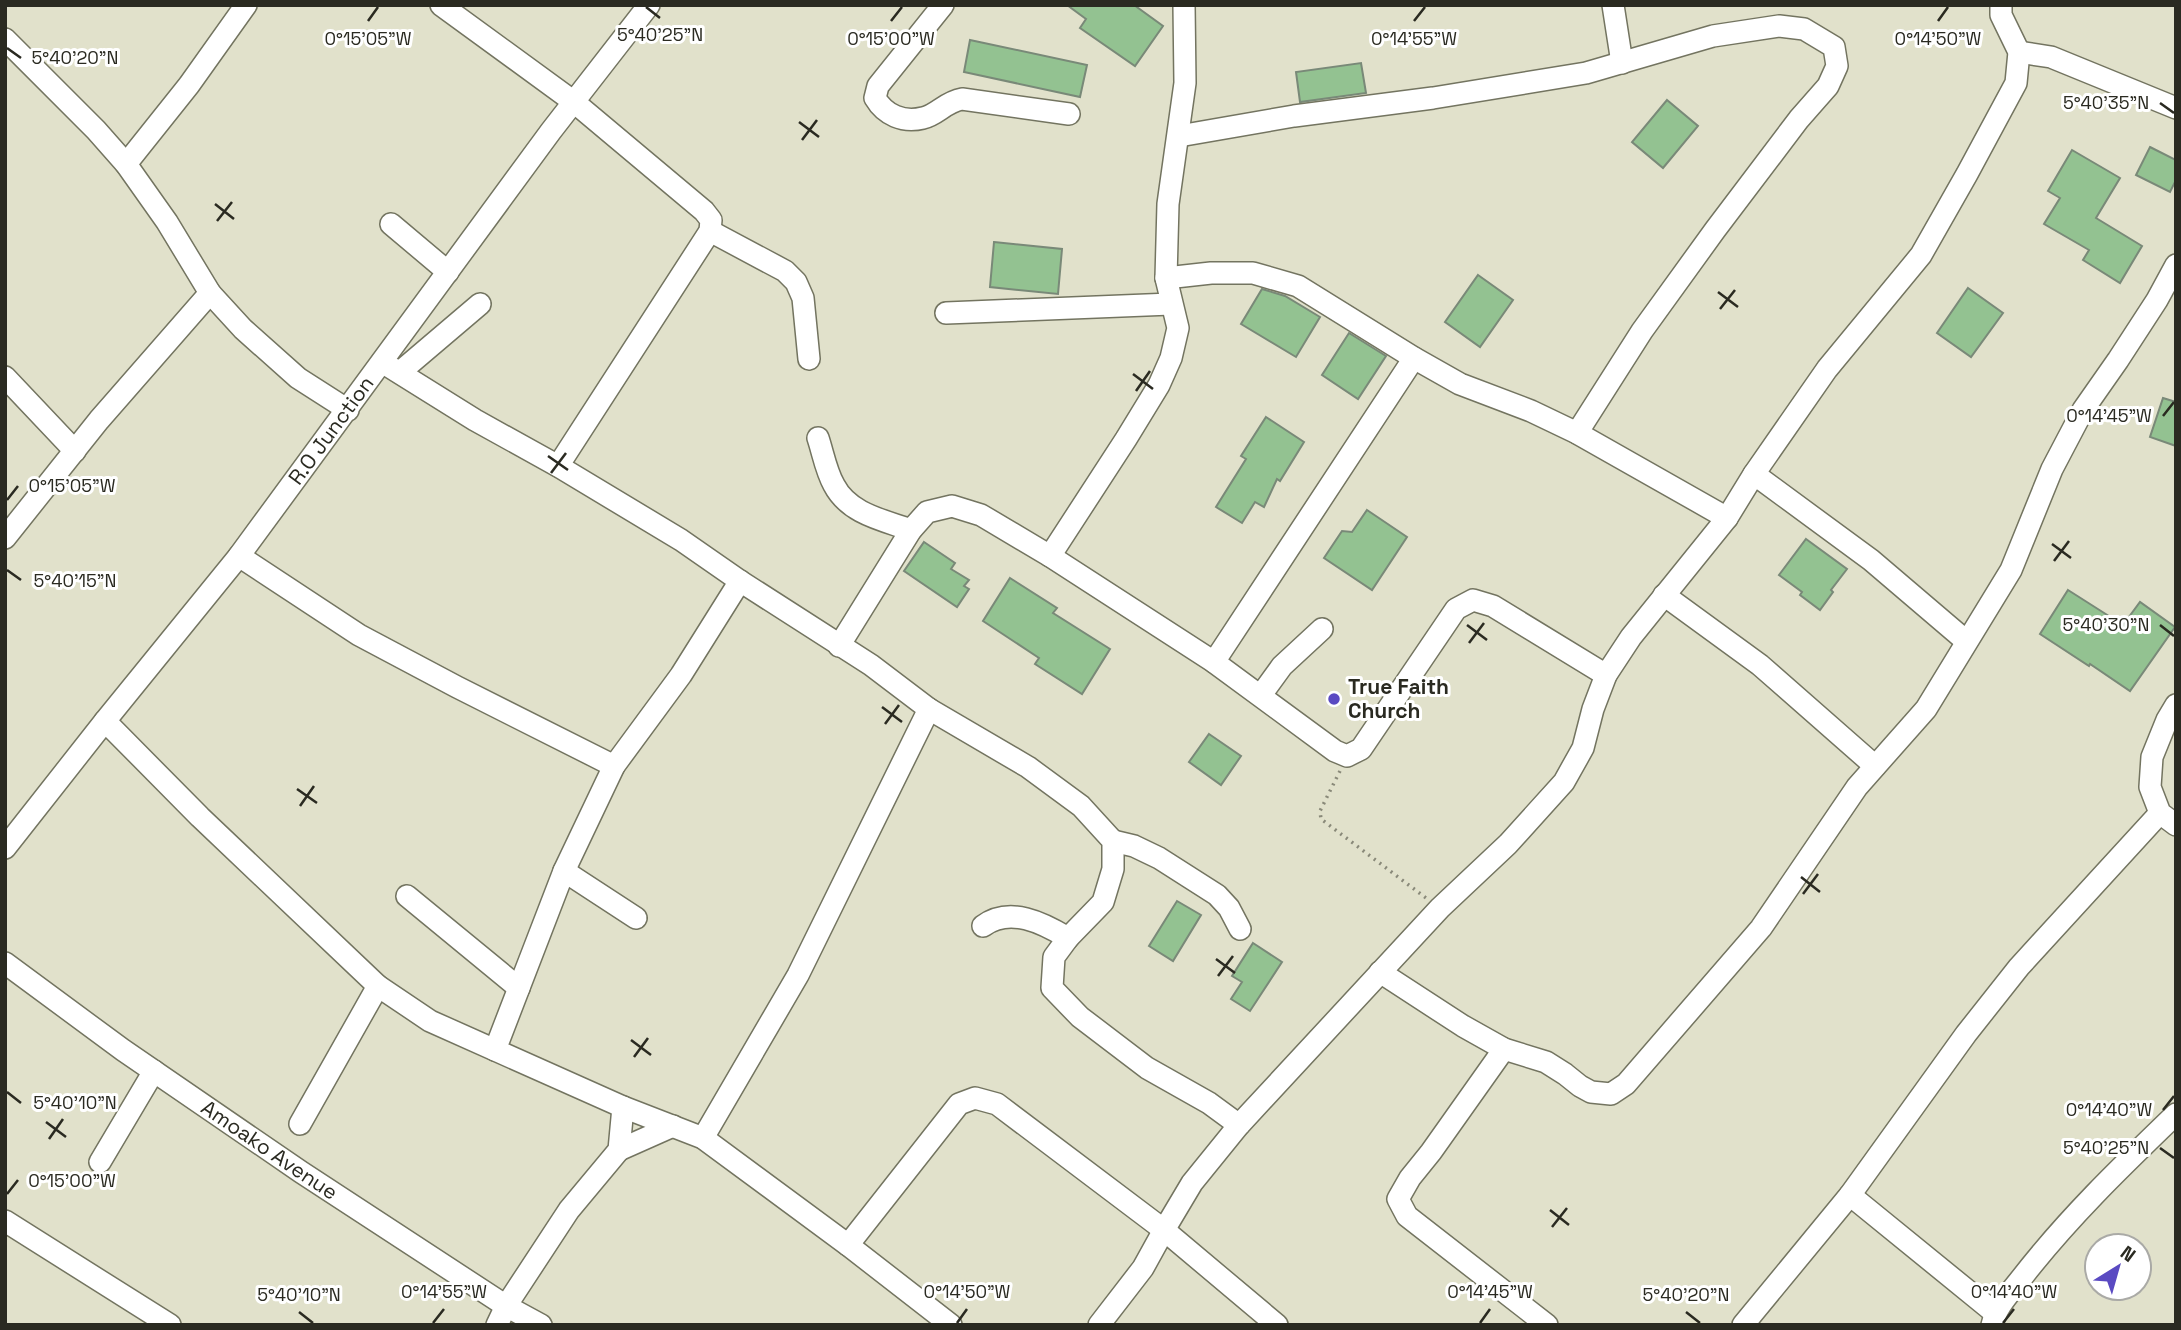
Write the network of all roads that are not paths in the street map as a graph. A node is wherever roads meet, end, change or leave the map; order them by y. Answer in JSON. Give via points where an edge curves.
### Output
{"nodes":[{"id":1,"x":649,"y":5,"type":"edge"},
{"id":2,"x":943,"y":5,"type":"edge"},
{"id":3,"x":1184,"y":5,"type":"edge"},
{"id":4,"x":1613,"y":5,"type":"edge"},
{"id":5,"x":2001,"y":5,"type":"edge"},
{"id":6,"x":442,"y":6,"type":"edge"},
{"id":7,"x":243,"y":7,"type":"edge"},
{"id":8,"x":5,"y":39,"type":"edge"},
{"id":9,"x":2019,"y":52,"type":"junction"},
{"id":10,"x":1622,"y":63,"type":"junction"},
{"id":11,"x":574,"y":102,"type":"junction"},
{"id":12,"x":2176,"y":108,"type":"edge"},
{"id":13,"x":1069,"y":114,"type":"dead end"},
{"id":14,"x":1179,"y":136,"type":"junction"},
{"id":15,"x":126,"y":163,"type":"junction"},
{"id":16,"x":391,"y":224,"type":"dead end"},
{"id":17,"x":710,"y":231,"type":"junction"},
{"id":18,"x":2176,"y":265,"type":"edge"},
{"id":19,"x":448,"y":272,"type":"junction"},
{"id":20,"x":1166,"y":278,"type":"junction"},
{"id":21,"x":210,"y":293,"type":"junction"},
{"id":22,"x":480,"y":304,"type":"dead end"},
{"id":23,"x":1171,"y":304,"type":"junction"},
{"id":24,"x":946,"y":313,"type":"dead end"},
{"id":25,"x":1414,"y":358,"type":"junction"},
{"id":26,"x":809,"y":359,"type":"dead end"},
{"id":27,"x":391,"y":367,"type":"junction"},
{"id":28,"x":5,"y":377,"type":"edge"},
{"id":29,"x":348,"y":410,"type":"junction"},
{"id":30,"x":1577,"y":433,"type":"junction"},
{"id":31,"x":818,"y":438,"type":"dead end"},
{"id":32,"x":75,"y":450,"type":"junction"},
{"id":33,"x":558,"y":466,"type":"junction"},
{"id":34,"x":1754,"y":474,"type":"junction"},
{"id":35,"x":1727,"y":518,"type":"junction"},
{"id":36,"x":911,"y":530,"type":"junction"},
{"id":37,"x":5,"y":538,"type":"edge"},
{"id":38,"x":239,"y":556,"type":"junction"},
{"id":39,"x":1050,"y":556,"type":"junction"},
{"id":40,"x":740,"y":581,"type":"junction"},
{"id":41,"x":1664,"y":595,"type":"junction"},
{"id":42,"x":1322,"y":629,"type":"dead end"},
{"id":43,"x":1966,"y":641,"type":"junction"},
{"id":44,"x":839,"y":646,"type":"junction"},
{"id":45,"x":1214,"y":662,"type":"junction"},
{"id":46,"x":1606,"y":675,"type":"junction"},
{"id":47,"x":1261,"y":695,"type":"junction"},
{"id":48,"x":2176,"y":705,"type":"edge"},
{"id":49,"x":929,"y":709,"type":"junction"},
{"id":50,"x":105,"y":721,"type":"junction"},
{"id":51,"x":614,"y":766,"type":"junction"},
{"id":52,"x":1875,"y":766,"type":"junction"},
{"id":53,"x":2168,"y":819,"type":"edge"},
{"id":54,"x":1113,"y":841,"type":"junction"},
{"id":55,"x":5,"y":848,"type":"edge"},
{"id":56,"x":564,"y":871,"type":"junction"},
{"id":57,"x":407,"y":897,"type":"dead end"},
{"id":58,"x":636,"y":918,"type":"dead end"},
{"id":59,"x":983,"y":926,"type":"dead end"},
{"id":60,"x":1240,"y":929,"type":"dead end"},
{"id":61,"x":1068,"y":938,"type":"junction"},
{"id":62,"x":5,"y":963,"type":"edge"},
{"id":63,"x":1380,"y":972,"type":"junction"},
{"id":64,"x":378,"y":986,"type":"junction"},
{"id":65,"x":519,"y":988,"type":"junction"},
{"id":66,"x":1504,"y":1049,"type":"junction"},
{"id":67,"x":495,"y":1050,"type":"junction"},
{"id":68,"x":154,"y":1071,"type":"junction"},
{"id":69,"x":624,"y":1107,"type":"junction"},
{"id":70,"x":2176,"y":1114,"type":"edge"},
{"id":71,"x":300,"y":1124,"type":"dead end"},
{"id":72,"x":1239,"y":1125,"type":"junction"},
{"id":73,"x":673,"y":1126,"type":"junction"},
{"id":74,"x":703,"y":1138,"type":"junction"},
{"id":75,"x":619,"y":1150,"type":"junction"},
{"id":76,"x":100,"y":1162,"type":"dead end"},
{"id":77,"x":1850,"y":1195,"type":"junction"},
{"id":78,"x":5,"y":1221,"type":"edge"},
{"id":79,"x":1164,"y":1230,"type":"junction"},
{"id":80,"x":848,"y":1245,"type":"junction"},
{"id":81,"x":502,"y":1315,"type":"edge"},
{"id":82,"x":1994,"y":1319,"type":"edge"},
{"id":83,"x":170,"y":1325,"type":"edge"},
{"id":84,"x":541,"y":1325,"type":"edge"},
{"id":85,"x":951,"y":1325,"type":"edge"},
{"id":86,"x":1099,"y":1325,"type":"edge"},
{"id":87,"x":1277,"y":1325,"type":"edge"},
{"id":88,"x":1547,"y":1325,"type":"edge"},
{"id":89,"x":1743,"y":1325,"type":"edge"}],
"edges":[{"from":1,"to":11,"type":"street","name":"R.O Junction"},
{"from":2,"to":13,"type":"street","via":[[878,86],[875,98],[882,110],[900,119],[924,118],[962,99]]},
{"from":3,"to":14,"type":"street","via":[[1185,83]]},
{"from":4,"to":10,"type":"street"},
{"from":5,"to":9,"type":"street","via":[[2001,15]]},
{"from":6,"to":11,"type":"street"},
{"from":7,"to":15,"type":"street","via":[[190,85]]},
{"from":8,"to":15,"type":"street"},
{"from":9,"to":12,"type":"street","via":[[2051,57]]},
{"from":9,"to":34,"type":"street","via":[[2016,83],[1921,255],[1827,369]]},
{"from":10,"to":14,"type":"street","via":[[1586,73]]},
{"from":10,"to":30,"type":"street","via":[[1713,36],[1779,26],[1804,29],[1834,47],[1837,66],[1828,86],[1642,331]]},
{"from":11,"to":17,"type":"street","via":[[704,211],[711,220]]},
{"from":11,"to":19,"type":"street","name":"R.O Junction"},
{"from":14,"to":20,"type":"street","via":[[1168,204]]},
{"from":15,"to":21,"type":"street"},
{"from":16,"to":19,"type":"street"},
{"from":17,"to":26,"type":"street","via":[[785,271],[796,282],[803,298]]},
{"from":17,"to":33,"type":"street"},
{"from":18,"to":43,"type":"street","via":[[2083,410],[2052,469],[2011,570]]},
{"from":19,"to":27,"type":"street","name":"R.O Junction"},
{"from":20,"to":23,"type":"street"},
{"from":20,"to":25,"type":"street","via":[[1253,273],[1298,286]]},
{"from":21,"to":29,"type":"street","via":[[243,330],[298,378]]},
{"from":21,"to":32,"type":"street"},
{"from":22,"to":27,"type":"street"},
{"from":23,"to":24,"type":"street"},
{"from":23,"to":39,"type":"street","via":[[1178,328],[1159,385]]},
{"from":25,"to":30,"type":"street","via":[[1460,384]]},
{"from":25,"to":45,"type":"street"},
{"from":27,"to":29,"type":"street","name":"R.O Junction"},
{"from":27,"to":33,"type":"street"},
{"from":28,"to":32,"type":"street"},
{"from":29,"to":38,"type":"street","name":"R.O Junction"},
{"from":30,"to":35,"type":"street"},
{"from":31,"to":36,"type":"street","via":[[833,484],[844,499],[858,511]]},
{"from":32,"to":37,"type":"street"},
{"from":33,"to":40,"type":"street"},
{"from":34,"to":35,"type":"street"},
{"from":34,"to":43,"type":"street","via":[[1871,560]]},
{"from":35,"to":41,"type":"street"},
{"from":36,"to":39,"type":"street","via":[[927,512],[952,506],[981,515]]},
{"from":36,"to":44,"type":"street"},
{"from":38,"to":50,"type":"street","name":"R.O Junction"},
{"from":38,"to":51,"type":"street","via":[[359,635]]},
{"from":39,"to":45,"type":"street"},
{"from":40,"to":44,"type":"street"},
{"from":40,"to":51,"type":"street","via":[[681,675]]},
{"from":41,"to":46,"type":"street"},
{"from":41,"to":52,"type":"street","via":[[1760,665]]},
{"from":42,"to":47,"type":"street","via":[[1282,666]]},
{"from":43,"to":52,"type":"street","via":[[1926,709]]},
{"from":44,"to":49,"type":"street"},
{"from":45,"to":47,"type":"street"},
{"from":46,"to":47,"type":"street","via":[[1493,606],[1473,600],[1456,609],[1361,749],[1347,756]]},
{"from":46,"to":63,"type":"street","via":[[1583,748],[1564,782]]},
{"from":48,"to":53,"type":"street","via":[[2152,757],[2150,786]]},
{"from":49,"to":54,"type":"street","via":[[1028,767],[1081,806]]},
{"from":49,"to":74,"type":"street","via":[[798,975]]},
{"from":50,"to":55,"type":"street","name":"R.O Junction"},
{"from":50,"to":64,"type":"street"},
{"from":51,"to":56,"type":"street"},
{"from":52,"to":66,"type":"street","via":[[1761,928],[1626,1084],[1611,1094],[1591,1092],[1546,1062]]},
{"from":53,"to":77,"type":"street","via":[[2019,967]]},
{"from":54,"to":60,"type":"street","via":[[1159,858],[1217,895]]},
{"from":54,"to":61,"type":"street","via":[[1113,869],[1103,902]]},
{"from":56,"to":58,"type":"street"},
{"from":56,"to":65,"type":"street"},
{"from":57,"to":65,"type":"street"},
{"from":59,"to":61,"type":"street","via":[[1008,915],[1050,927]]},
{"from":61,"to":72,"type":"street","via":[[1054,957],[1052,988],[1080,1017],[1147,1068]]},
{"from":62,"to":68,"type":"street","name":"Amoako Avenue"},
{"from":63,"to":66,"type":"street"},
{"from":63,"to":72,"type":"street"},
{"from":64,"to":67,"type":"street","via":[[430,1021]]},
{"from":64,"to":71,"type":"street"},
{"from":65,"to":67,"type":"street"},
{"from":66,"to":88,"type":"street","via":[[1398,1199],[1407,1216]]},
{"from":67,"to":69,"type":"street"},
{"from":68,"to":76,"type":"street"},
{"from":68,"to":81,"type":"street","name":"Amoako Avenue"},
{"from":69,"to":73,"type":"street"},
{"from":69,"to":75,"type":"street"},
{"from":70,"to":82,"type":"street","via":[[2103,1184],[2038,1257]]},
{"from":72,"to":79,"type":"street","via":[[1192,1183]]},
{"from":73,"to":74,"type":"street"},
{"from":73,"to":75,"type":"street"},
{"from":74,"to":80,"type":"street"},
{"from":75,"to":81,"type":"street","via":[[569,1210]]},
{"from":77,"to":82,"type":"street"},
{"from":77,"to":89,"type":"street"},
{"from":78,"to":83,"type":"street"},
{"from":79,"to":80,"type":"street","via":[[997,1104],[975,1098],[958,1104]]},
{"from":79,"to":86,"type":"street","via":[[1143,1268]]},
{"from":79,"to":87,"type":"street"},
{"from":80,"to":85,"type":"street"},
{"from":81,"to":84,"type":"street","name":"Amoako Avenue"}]}
